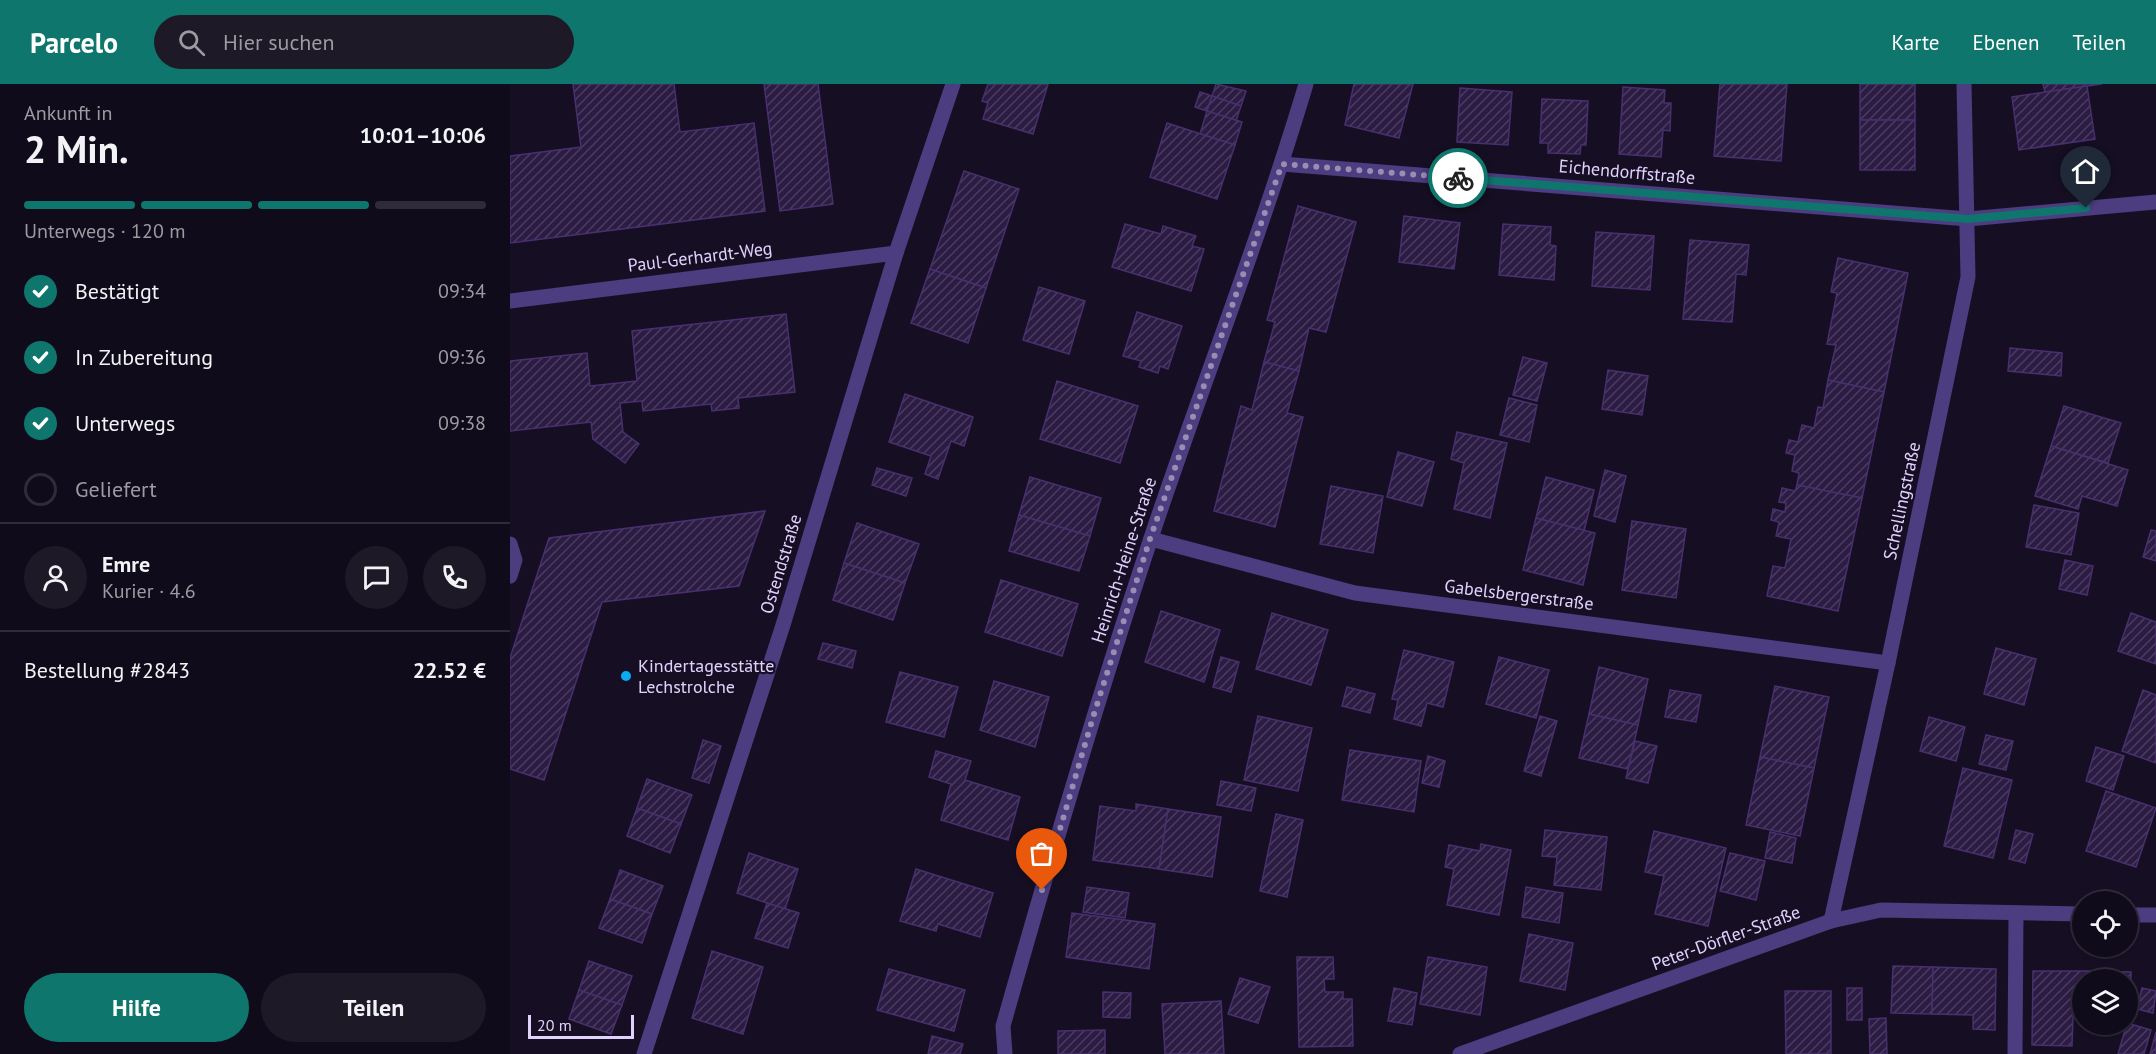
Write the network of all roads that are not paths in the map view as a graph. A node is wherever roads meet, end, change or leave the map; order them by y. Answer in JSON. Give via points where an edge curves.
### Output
{"nodes":[{"id":1,"x":953,"y":84,"type":"edge"},
{"id":2,"x":1305,"y":84,"type":"edge"},
{"id":3,"x":1964,"y":84,"type":"edge"},
{"id":4,"x":1282,"y":164,"type":"junction"},
{"id":5,"x":2156,"y":202,"type":"edge"},
{"id":6,"x":1968,"y":219,"type":"junction"},
{"id":7,"x":896,"y":253,"type":"junction"},
{"id":8,"x":510,"y":301,"type":"edge"},
{"id":9,"x":1150,"y":539,"type":"junction"},
{"id":10,"x":510,"y":544,"type":"edge"},
{"id":11,"x":510,"y":576,"type":"edge"},
{"id":12,"x":1888,"y":663,"type":"junction"},
{"id":13,"x":2016,"y":913,"type":"junction"},
{"id":14,"x":2072,"y":914,"type":"edge"},
{"id":15,"x":2138,"y":915,"type":"edge"},
{"id":16,"x":2156,"y":915,"type":"edge"},
{"id":17,"x":1831,"y":921,"type":"junction"},
{"id":18,"x":644,"y":1054,"type":"edge"},
{"id":19,"x":1005,"y":1054,"type":"edge"},
{"id":20,"x":1460,"y":1054,"type":"edge"},
{"id":21,"x":2015,"y":1054,"type":"edge"}],
"edges":[{"from":1,"to":7,"type":"street","name":"Ostendstraße"},
{"from":2,"to":4,"type":"street","name":"Heinrich-Heine-Straße"},
{"from":3,"to":6,"type":"street","name":"Schellingstraße"},
{"from":4,"to":6,"type":"street","name":"Eichendorffstraße"},
{"from":4,"to":9,"type":"street","name":"Heinrich-Heine-Straße"},
{"from":5,"to":6,"type":"street","name":"Eichendorffstraße"},
{"from":6,"to":12,"type":"street","name":"Schellingstraße","via":[[1968,277]]},
{"from":7,"to":8,"type":"street","name":"Paul-Gerhardt-Weg"},
{"from":7,"to":18,"type":"street","name":"Ostendstraße","via":[[783,625]]},
{"from":9,"to":12,"type":"street","name":"Gabelsbergerstraße","via":[[1355,593]]},
{"from":9,"to":19,"type":"street","name":"Heinrich-Heine-Straße","via":[[1002,1026]]},
{"from":10,"to":11,"type":"street","via":[[515,560]]},
{"from":12,"to":17,"type":"street","name":"Schellingstraße"},
{"from":13,"to":14,"type":"street","name":"Peter-Dörfler-Straße"},
{"from":13,"to":17,"type":"street","name":"Peter-Dörfler-Straße","via":[[1881,910]]},
{"from":13,"to":21,"type":"street"},
{"from":15,"to":16,"type":"street"},
{"from":17,"to":20,"type":"street","name":"Peter-Dörfler-Straße"}]}
